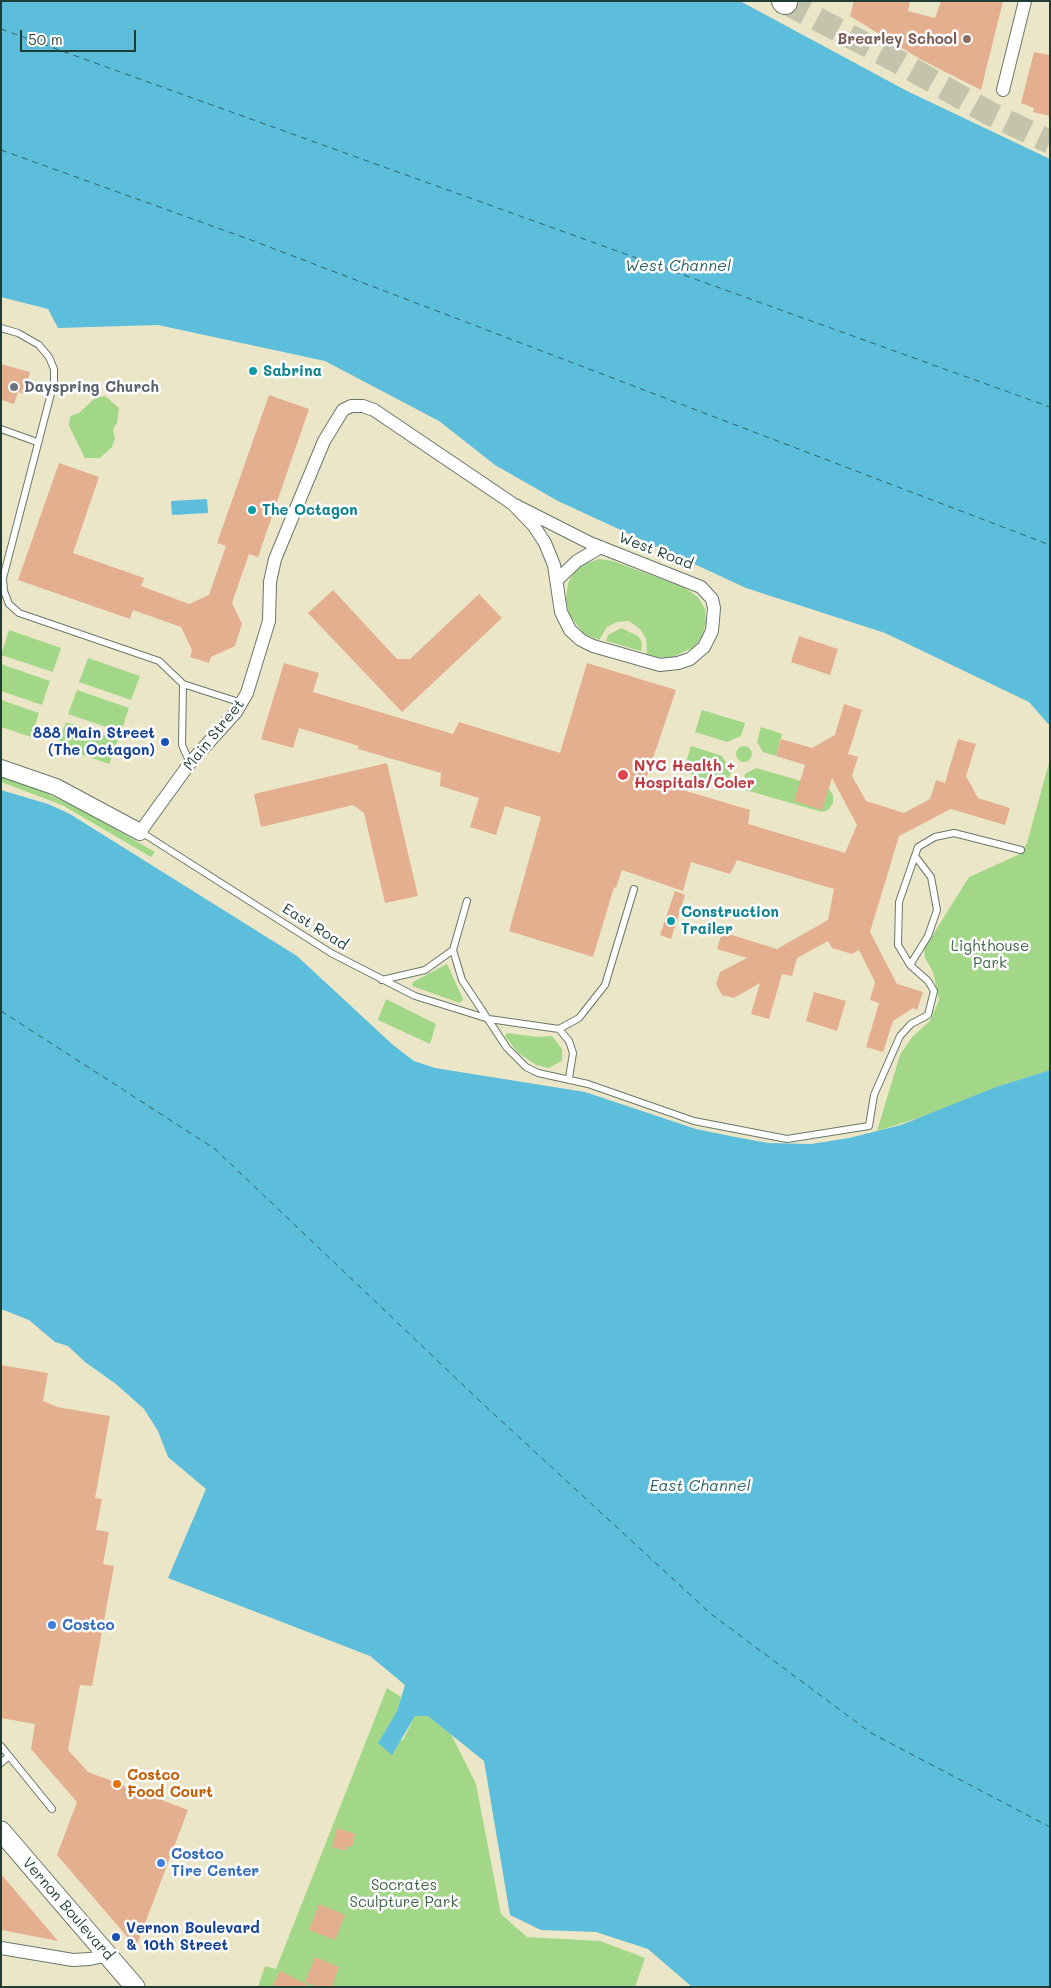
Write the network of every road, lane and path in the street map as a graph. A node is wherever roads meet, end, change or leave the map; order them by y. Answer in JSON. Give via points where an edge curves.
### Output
{"nodes":[{"id":1,"x":1025,"y":1,"type":"edge"},
{"id":2,"x":1003,"y":90,"type":"dead end"},
{"id":3,"x":1,"y":328,"type":"edge"},
{"id":4,"x":352,"y":406,"type":"joint"},
{"id":5,"x":1,"y":429,"type":"edge"},
{"id":6,"x":37,"y":442,"type":"junction"},
{"id":7,"x":513,"y":504,"type":"junction"},
{"id":8,"x":601,"y":547,"type":"junction"},
{"id":9,"x":557,"y":580,"type":"junction"},
{"id":10,"x":183,"y":684,"type":"junction"},
{"id":11,"x":242,"y":703,"type":"junction"},
{"id":12,"x":190,"y":763,"type":"junction"},
{"id":13,"x":1,"y":768,"type":"edge"},
{"id":14,"x":140,"y":832,"type":"junction"},
{"id":15,"x":1021,"y":850,"type":"dead end"},
{"id":16,"x":915,"y":856,"type":"junction"},
{"id":17,"x":634,"y":889,"type":"dead end"},
{"id":18,"x":467,"y":901,"type":"dead end"},
{"id":19,"x":452,"y":950,"type":"junction"},
{"id":20,"x":910,"y":965,"type":"junction"},
{"id":21,"x":382,"y":980,"type":"junction"},
{"id":22,"x":489,"y":1020,"type":"junction"},
{"id":23,"x":559,"y":1029,"type":"junction"},
{"id":24,"x":569,"y":1078,"type":"junction"},
{"id":25,"x":1,"y":1746,"type":"edge"},
{"id":26,"x":9,"y":1756,"type":"junction"},
{"id":27,"x":1,"y":1763,"type":"edge"},
{"id":28,"x":52,"y":1809,"type":"dead end"},
{"id":29,"x":1,"y":1831,"type":"edge"},
{"id":30,"x":1,"y":1948,"type":"edge"},
{"id":31,"x":108,"y":1956,"type":"junction"},
{"id":32,"x":135,"y":1987,"type":"edge"}],
"edges":[{"from":1,"to":2,"type":"street"},
{"from":3,"to":6,"type":"lane","via":[[39,345],[54,370],[54,382]]},
{"from":4,"to":7,"type":"street","name":"West Road","via":[[374,410]]},
{"from":4,"to":11,"type":"street","name":"Main Street","via":[[343,410],[324,441],[275,558],[268,621],[250,687]]},
{"from":5,"to":6,"type":"lane"},
{"from":6,"to":10,"type":"lane","via":[[2,578],[9,604],[19,613],[159,661]]},
{"from":7,"to":8,"type":"street","name":"West Road"},
{"from":7,"to":9,"type":"street","name":"West Road","via":[[540,534]]},
{"from":8,"to":9,"type":"street","name":"West Road","via":[[577,561]]},
{"from":8,"to":9,"type":"street","name":"West Road","via":[[690,580],[705,590],[714,604],[715,620],[704,647],[690,659],[665,665],[586,643],[575,636],[566,624]]},
{"from":10,"to":11,"type":"lane"},
{"from":10,"to":12,"type":"lane","via":[[182,745]]},
{"from":11,"to":12,"type":"street","name":"Main Street"},
{"from":12,"to":14,"type":"street","name":"Main Street"},
{"from":13,"to":14,"type":"street","via":[[56,787]]},
{"from":14,"to":21,"type":"lane","name":"East Road","via":[[331,953]]},
{"from":15,"to":16,"type":"lane","via":[[954,833],[935,837],[918,847]]},
{"from":16,"to":20,"type":"lane","via":[[899,902],[898,945]]},
{"from":16,"to":20,"type":"lane","via":[[931,877],[937,910],[928,936]]},
{"from":17,"to":23,"type":"lane","via":[[605,984],[578,1018]]},
{"from":18,"to":19,"type":"lane"},
{"from":19,"to":21,"type":"lane","via":[[424,970]]},
{"from":19,"to":22,"type":"lane","via":[[462,980]]},
{"from":20,"to":24,"type":"lane","via":[[934,991],[928,1015],[911,1024],[900,1036],[874,1095],[869,1126],[787,1138],[694,1121]]},
{"from":21,"to":22,"type":"lane","name":"East Road","via":[[415,996]]},
{"from":22,"to":23,"type":"lane","name":"East Road"},
{"from":22,"to":24,"type":"lane","via":[[506,1048],[526,1067],[538,1073]]},
{"from":23,"to":24,"type":"lane","via":[[569,1041],[573,1053]]},
{"from":25,"to":26,"type":"lane"},
{"from":26,"to":27,"type":"lane"},
{"from":26,"to":28,"type":"lane"},
{"from":29,"to":31,"type":"main road","name":"Vernon Boulevard"},
{"from":30,"to":31,"type":"street","via":[[73,1960]]},
{"from":31,"to":32,"type":"main road","name":"Vernon Boulevard"}]}
